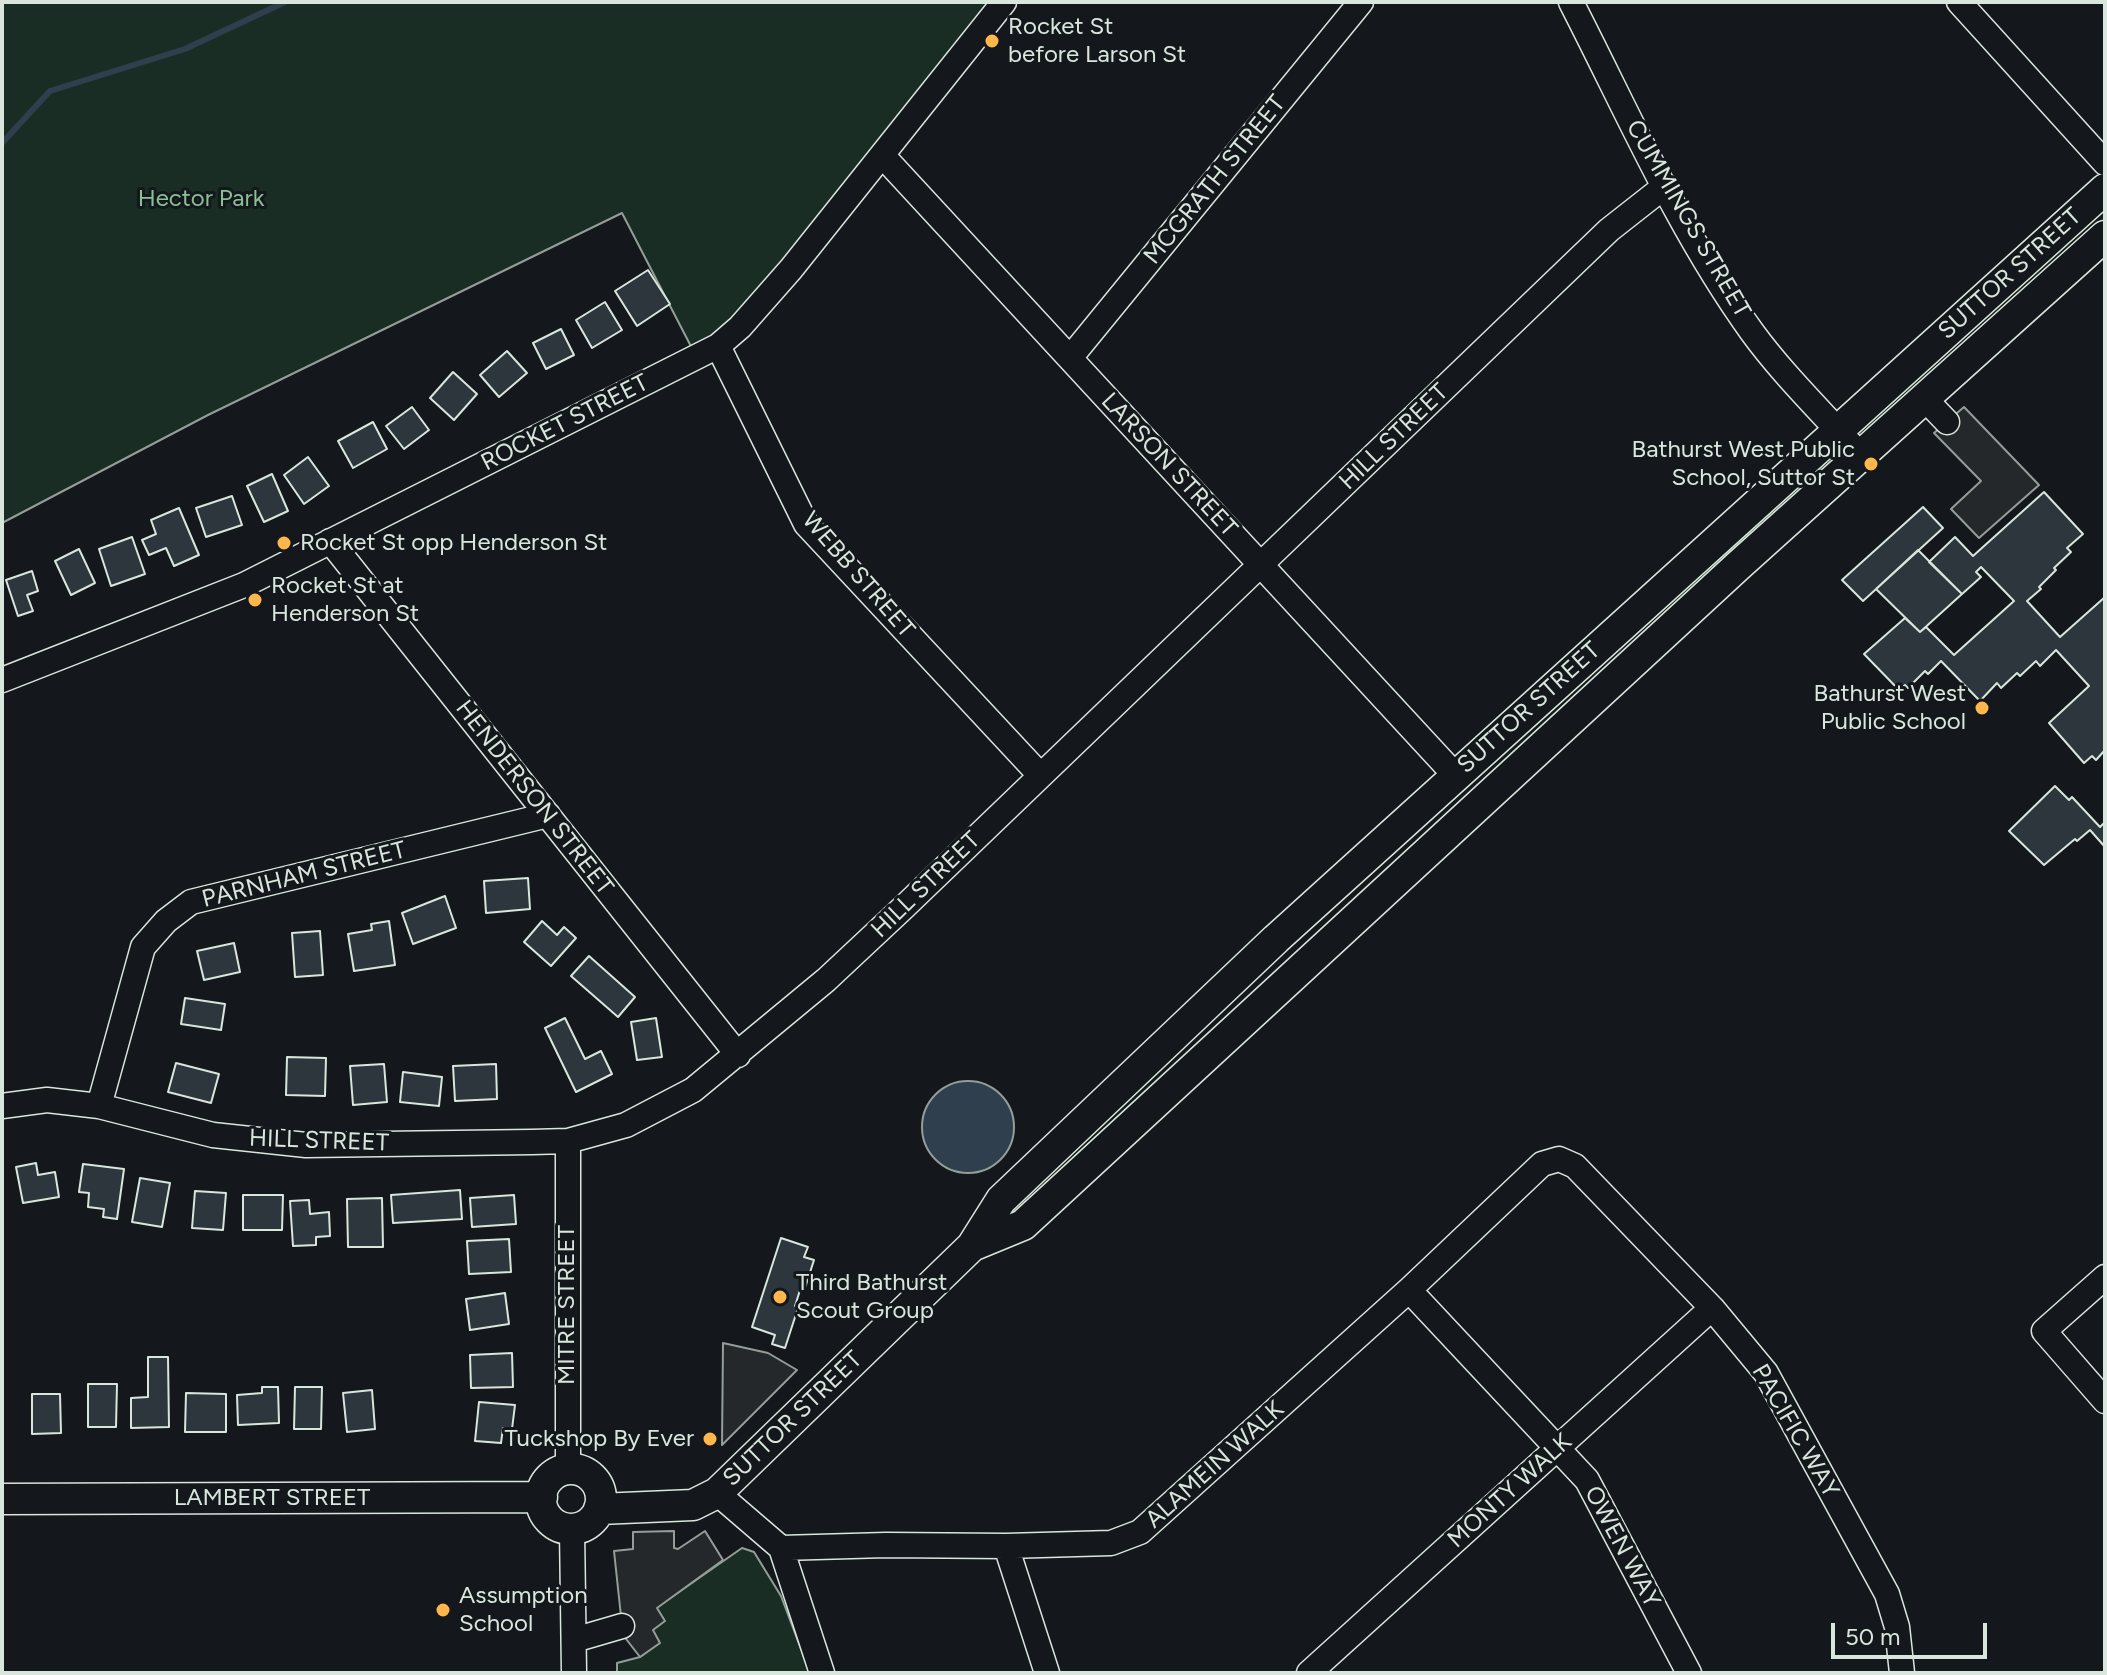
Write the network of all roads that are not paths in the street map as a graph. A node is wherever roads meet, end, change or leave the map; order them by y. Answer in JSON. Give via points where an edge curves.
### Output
{"nodes":[{"id":1,"x":1004,"y":2,"type":"edge"},
{"id":2,"x":1361,"y":2,"type":"edge"},
{"id":3,"x":1571,"y":2,"type":"edge"},
{"id":4,"x":1959,"y":2,"type":"edge"},
{"id":5,"x":882,"y":155,"type":"junction"},
{"id":6,"x":2105,"y":163,"type":"edge"},
{"id":7,"x":1665,"y":186,"type":"junction"},
{"id":8,"x":2105,"y":189,"type":"edge"},
{"id":9,"x":2105,"y":236,"type":"edge"},
{"id":10,"x":718,"y":346,"type":"junction"},
{"id":11,"x":1070,"y":358,"type":"junction"},
{"id":12,"x":1925,"y":399,"type":"junction"},
{"id":13,"x":1947,"y":422,"type":"dead end"},
{"id":14,"x":1838,"y":429,"type":"junction"},
{"id":15,"x":1861,"y":456,"type":"junction"},
{"id":16,"x":330,"y":541,"type":"junction"},
{"id":17,"x":1262,"y":565,"type":"junction"},
{"id":18,"x":2,"y":680,"type":"edge"},
{"id":19,"x":1040,"y":775,"type":"junction"},
{"id":20,"x":1455,"y":775,"type":"junction"},
{"id":21,"x":548,"y":815,"type":"junction"},
{"id":22,"x":738,"y":1055,"type":"junction"},
{"id":23,"x":2,"y":1106,"type":"edge"},
{"id":24,"x":99,"y":1106,"type":"junction"},
{"id":25,"x":568,"y":1141,"type":"junction"},
{"id":26,"x":1559,"y":1159,"type":"joint"},
{"id":27,"x":972,"y":1246,"type":"junction"},
{"id":28,"x":2105,"y":1277,"type":"edge"},
{"id":29,"x":1409,"y":1290,"type":"junction"},
{"id":30,"x":1712,"y":1308,"type":"junction"},
{"id":31,"x":2105,"y":1401,"type":"edge"},
{"id":32,"x":1557,"y":1448,"type":"junction"},
{"id":33,"x":568,"y":1470,"type":"junction"},
{"id":34,"x":717,"y":1493,"type":"junction"},
{"id":35,"x":542,"y":1497,"type":"junction"},
{"id":36,"x":2,"y":1499,"type":"edge"},
{"id":37,"x":599,"y":1500,"type":"junction"},
{"id":38,"x":572,"y":1529,"type":"junction"},
{"id":39,"x":1006,"y":1546,"type":"junction"},
{"id":40,"x":781,"y":1548,"type":"junction"},
{"id":41,"x":622,"y":1626,"type":"dead end"},
{"id":42,"x":574,"y":1640,"type":"junction"},
{"id":43,"x":574,"y":1673,"type":"edge"},
{"id":44,"x":822,"y":1673,"type":"edge"},
{"id":45,"x":1047,"y":1673,"type":"edge"},
{"id":46,"x":1309,"y":1673,"type":"edge"},
{"id":47,"x":1689,"y":1673,"type":"edge"},
{"id":48,"x":1902,"y":1673,"type":"edge"}],
"edges":[{"from":1,"to":5,"type":"street","name":"ROCKET STREET"},
{"from":2,"to":11,"type":"street","name":"MCGRATH STREET"},
{"from":3,"to":7,"type":"street","name":"CUMMINGS STREET"},
{"from":4,"to":6,"type":"street"},
{"from":5,"to":10,"type":"street","name":"ROCKET STREET","via":[[781,281]]},
{"from":5,"to":11,"type":"street","name":"LARSON STREET"},
{"from":7,"to":14,"type":"street","name":"CUMMINGS STREET","via":[[1753,333]]},
{"from":7,"to":17,"type":"street","name":"HILL STREET","via":[[1609,230]]},
{"from":8,"to":14,"type":"main road","name":"SUTTOR STREET"},
{"from":9,"to":12,"type":"main road","name":"SUTTOR STREET"},
{"from":10,"to":16,"type":"street","name":"ROCKET STREET"},
{"from":10,"to":19,"type":"street","name":"WEBB STREET","via":[[806,524]]},
{"from":11,"to":17,"type":"street","name":"LARSON STREET"},
{"from":12,"to":13,"type":"street"},
{"from":12,"to":15,"type":"main road","name":"SUTTOR STREET"},
{"from":14,"to":15,"type":"street","name":"CUMMINGS STREET"},
{"from":14,"to":20,"type":"main road","name":"SUTTOR STREET"},
{"from":15,"to":27,"type":"main road","name":"SUTTOR STREET","via":[[1023,1225]]},
{"from":16,"to":18,"type":"street","name":"ROCKET STREET","via":[[244,585]]},
{"from":16,"to":21,"type":"street","name":"HENDERSON STREET"},
{"from":17,"to":19,"type":"street","name":"HILL STREET"},
{"from":17,"to":20,"type":"street","name":"LARSON STREET"},
{"from":19,"to":22,"type":"street","name":"HILL STREET","via":[[848,959]]},
{"from":20,"to":27,"type":"main road","name":"SUTTOR STREET","via":[[1001,1200]]},
{"from":21,"to":22,"type":"street","name":"HENDERSON STREET"},
{"from":21,"to":24,"type":"street","name":"PARNHAM STREET","via":[[191,902],[143,947]]},
{"from":22,"to":25,"type":"street","name":"HILL STREET","via":[[693,1090],[626,1125]]},
{"from":23,"to":24,"type":"street","name":"HILL STREET","via":[[47,1100]]},
{"from":24,"to":25,"type":"street","name":"HILL STREET","via":[[213,1135],[306,1145]]},
{"from":25,"to":33,"type":"street","name":"MITRE STREET"},
{"from":26,"to":29,"type":"street","name":"ALAMEIN WALK","via":[[1542,1164]]},
{"from":26,"to":30,"type":"street","name":"PACIFIC WAY","via":[[1575,1166]]},
{"from":27,"to":34,"type":"main road","name":"SUTTOR STREET"},
{"from":28,"to":31,"type":"street","via":[[2044,1331]]},
{"from":29,"to":32,"type":"street","name":"OWEN WAY"},
{"from":29,"to":39,"type":"street","name":"ALAMEIN WALK","via":[[1140,1532],[1111,1543]]},
{"from":30,"to":32,"type":"street","name":"MONTY WALK"},
{"from":30,"to":48,"type":"street","name":"PACIFIC WAY","via":[[1766,1373],[1887,1594]]},
{"from":32,"to":46,"type":"street","name":"MONTY WALK"},
{"from":32,"to":47,"type":"street","name":"OWEN WAY","via":[[1587,1480]]},
{"from":33,"to":35,"type":"main road","via":[[550,1479]]},
{"from":33,"to":37,"type":"main road","via":[[591,1477]]},
{"from":34,"to":37,"type":"main road","name":"SUTTOR STREET","via":[[693,1505]]},
{"from":34,"to":40,"type":"street"},
{"from":35,"to":36,"type":"main road","name":"LAMBERT STREET"},
{"from":35,"to":38,"type":"main road","via":[[546,1516]]},
{"from":37,"to":38,"type":"main road","via":[[589,1523]]},
{"from":38,"to":42,"type":"street"},
{"from":39,"to":40,"type":"street","name":"ALAMEIN WALK"},
{"from":39,"to":45,"type":"street"},
{"from":40,"to":44,"type":"street"},
{"from":41,"to":42,"type":"street"},
{"from":42,"to":43,"type":"street"}]}
